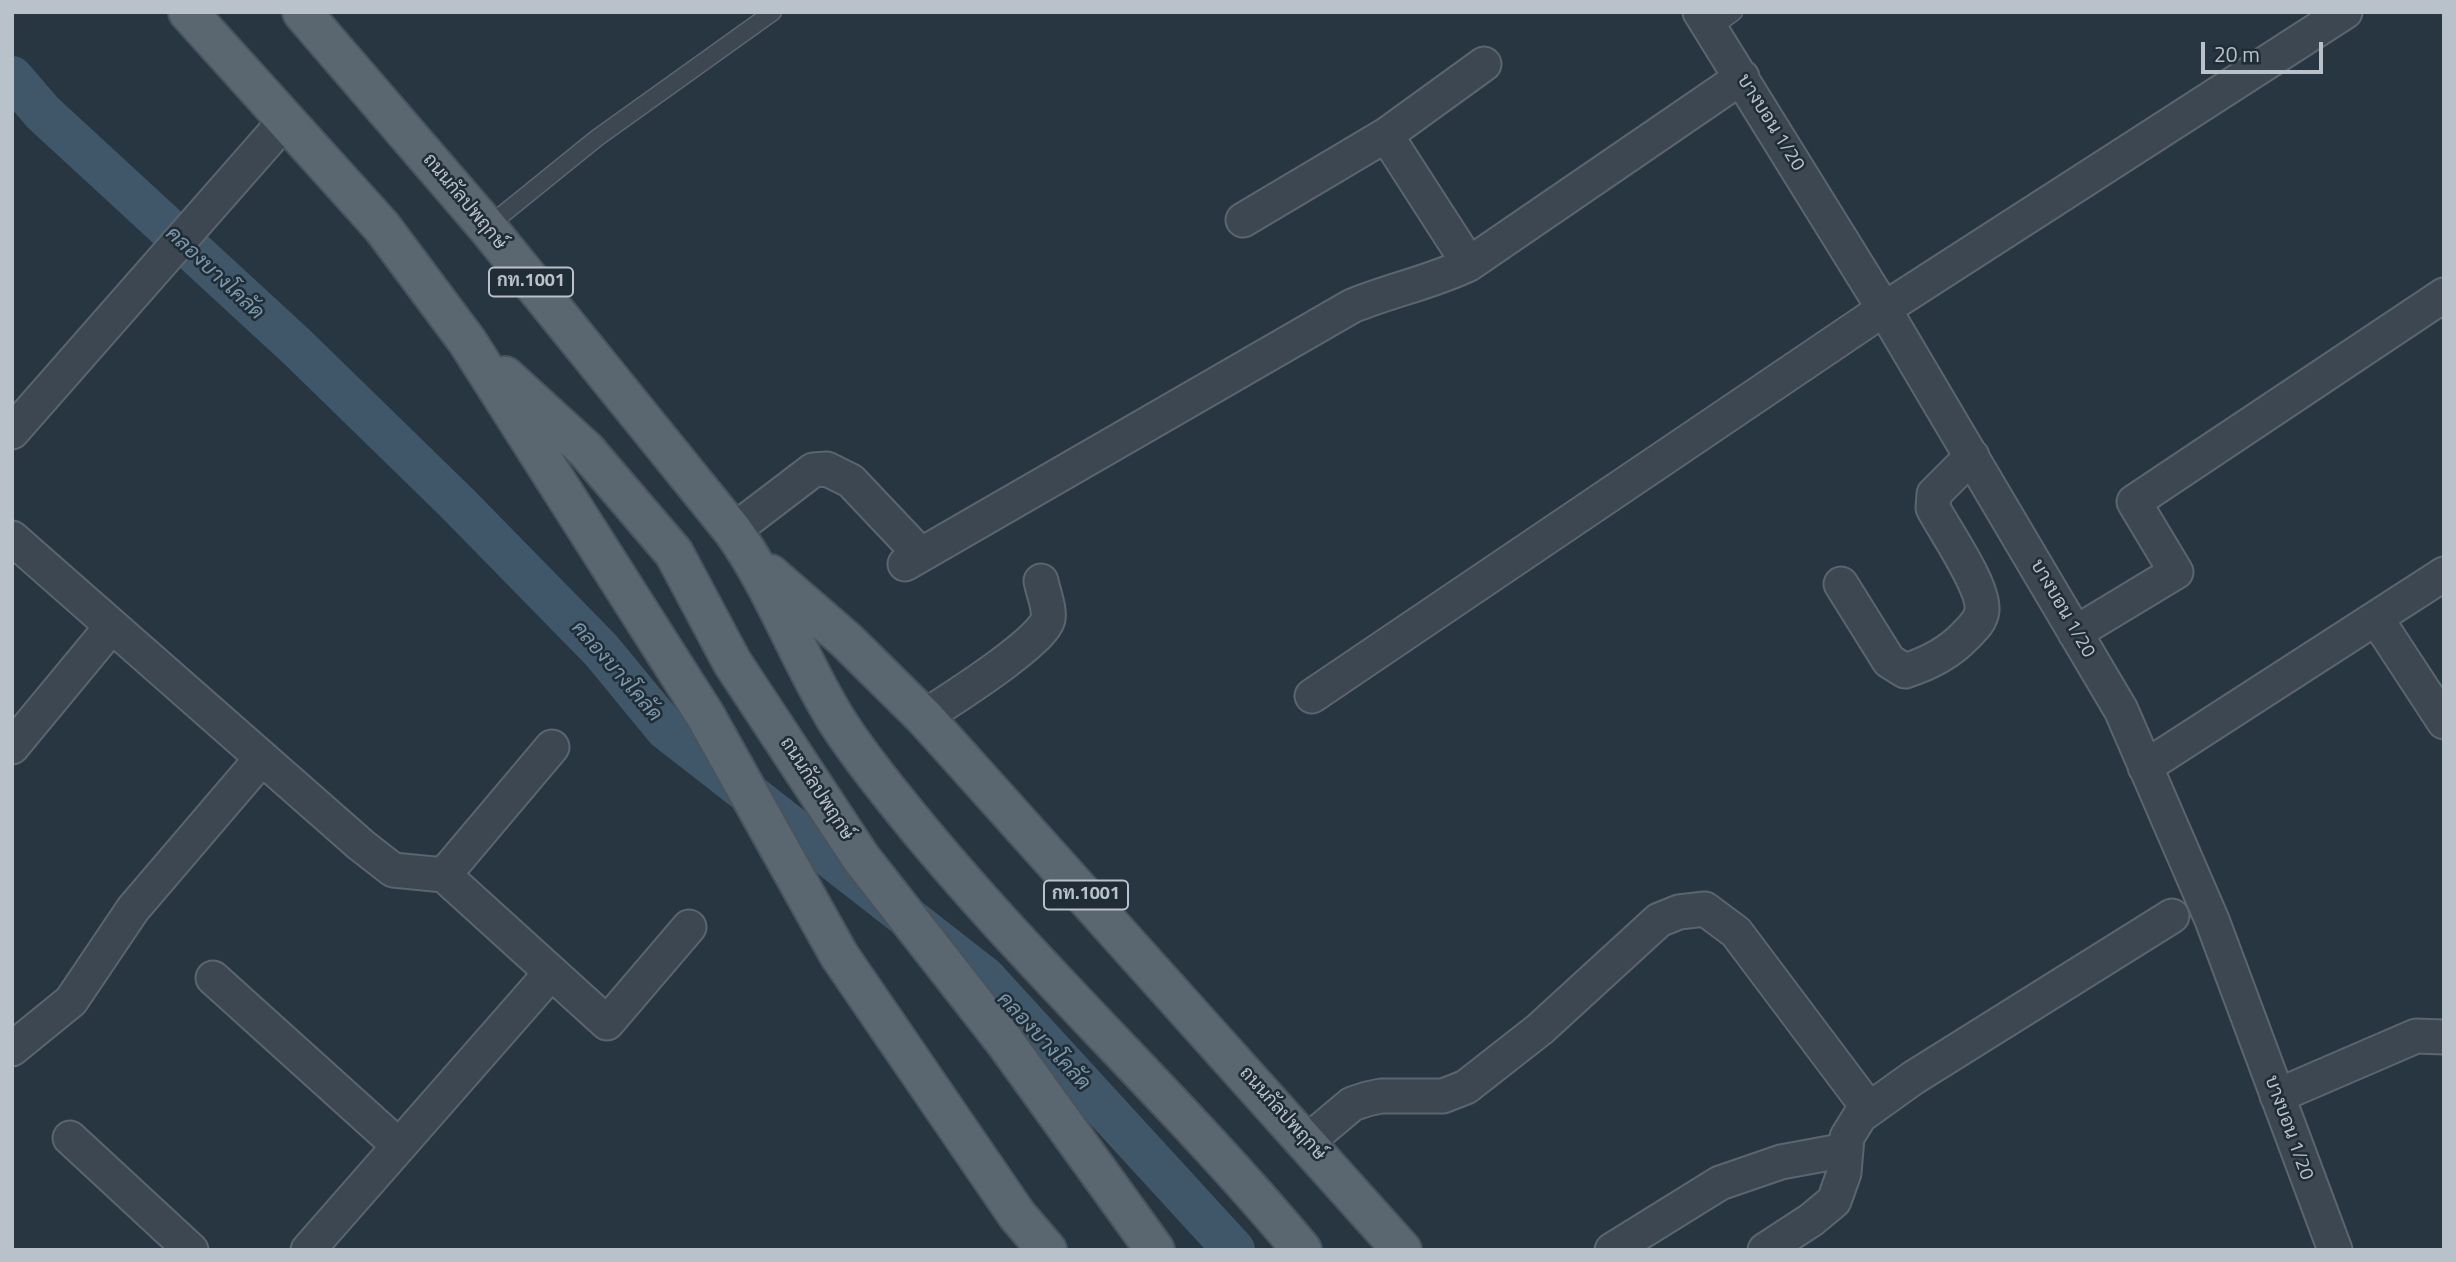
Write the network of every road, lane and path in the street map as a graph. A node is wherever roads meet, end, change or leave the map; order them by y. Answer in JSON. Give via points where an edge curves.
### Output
{"nodes":[{"id":1,"x":188,"y":12,"type":"edge"},
{"id":2,"x":302,"y":12,"type":"edge"},
{"id":3,"x":772,"y":12,"type":"edge"},
{"id":4,"x":2345,"y":12,"type":"edge"},
{"id":5,"x":1715,"y":18,"type":"edge"},
{"id":6,"x":1484,"y":64,"type":"dead end"},
{"id":7,"x":1742,"y":77,"type":"junction"},
{"id":8,"x":286,"y":120,"type":"junction"},
{"id":9,"x":1386,"y":135,"type":"junction"},
{"id":10,"x":1243,"y":220,"type":"dead end"},
{"id":11,"x":486,"y":227,"type":"junction"},
{"id":12,"x":1469,"y":264,"type":"junction"},
{"id":13,"x":2444,"y":295,"type":"edge"},
{"id":14,"x":1884,"y":309,"type":"junction"},
{"id":15,"x":467,"y":341,"type":"junction"},
{"id":16,"x":12,"y":432,"type":"edge"},
{"id":17,"x":1972,"y":456,"type":"junction"},
{"id":18,"x":12,"y":538,"type":"edge"},
{"id":19,"x":743,"y":545,"type":"junction"},
{"id":20,"x":2444,"y":574,"type":"edge"},
{"id":21,"x":1041,"y":581,"type":"dead end"},
{"id":22,"x":1841,"y":584,"type":"dead end"},
{"id":23,"x":2376,"y":618,"type":"junction"},
{"id":24,"x":112,"y":626,"type":"junction"},
{"id":25,"x":2075,"y":633,"type":"junction"},
{"id":26,"x":1311,"y":696,"type":"dead end"},
{"id":27,"x":924,"y":718,"type":"junction"},
{"id":28,"x":2444,"y":722,"type":"edge"},
{"id":29,"x":12,"y":747,"type":"edge"},
{"id":30,"x":552,"y":747,"type":"dead end"},
{"id":31,"x":262,"y":758,"type":"junction"},
{"id":32,"x":2145,"y":767,"type":"junction"},
{"id":33,"x":444,"y":876,"type":"junction"},
{"id":34,"x":2172,"y":916,"type":"dead end"},
{"id":35,"x":689,"y":927,"type":"dead end"},
{"id":36,"x":550,"y":974,"type":"junction"},
{"id":37,"x":213,"y":978,"type":"dead end"},
{"id":38,"x":2444,"y":1037,"type":"edge"},
{"id":39,"x":12,"y":1049,"type":"edge"},
{"id":40,"x":2277,"y":1096,"type":"junction"},
{"id":41,"x":1869,"y":1109,"type":"junction"},
{"id":42,"x":70,"y":1138,"type":"dead end"},
{"id":43,"x":1308,"y":1141,"type":"junction"},
{"id":44,"x":399,"y":1146,"type":"junction"},
{"id":45,"x":1846,"y":1150,"type":"junction"},
{"id":46,"x":191,"y":1250,"type":"edge"},
{"id":47,"x":308,"y":1250,"type":"edge"},
{"id":48,"x":1047,"y":1250,"type":"edge"},
{"id":49,"x":1155,"y":1250,"type":"edge"},
{"id":50,"x":1302,"y":1250,"type":"edge"},
{"id":51,"x":1402,"y":1250,"type":"edge"},
{"id":52,"x":1612,"y":1250,"type":"edge"},
{"id":53,"x":1765,"y":1250,"type":"edge"},
{"id":54,"x":2335,"y":1250,"type":"edge"}],
"edges":[{"from":1,"to":8,"type":"main road","name":"ถนนกัลปพฤกษ์"},
{"from":2,"to":11,"type":"main road","name":"ถนนกัลปพฤกษ์","number":"กท.1001"},
{"from":3,"to":11,"type":"lane","via":[[597,138]]},
{"from":4,"to":14,"type":"street"},
{"from":5,"to":7,"type":"street","name":"บางบอน 1/20"},
{"from":6,"to":9,"type":"street"},
{"from":7,"to":12,"type":"street"},
{"from":7,"to":14,"type":"street","name":"บางบอน 1/20"},
{"from":8,"to":15,"type":"main road","name":"ถนนกัลปพฤกษ์","via":[[382,227]]},
{"from":8,"to":16,"type":"street"},
{"from":9,"to":10,"type":"street"},
{"from":9,"to":12,"type":"street"},
{"from":11,"to":19,"type":"main road","name":"ถนนกัลปพฤกษ์","number":"กท.1001"},
{"from":12,"to":19,"type":"street","via":[[1352,306],[912,559],[851,481],[827,469],[813,470]]},
{"from":13,"to":25,"type":"street","via":[[2134,502],[2176,572]]},
{"from":14,"to":17,"type":"street","name":"บางบอน 1/20"},
{"from":14,"to":26,"type":"street"},
{"from":15,"to":48,"type":"main road","name":"ถนนกัลปพฤกษ์","via":[[705,715],[839,956],[1009,1204]]},
{"from":15,"to":49,"type":"main road","name":"ถนนกัลปพฤกษ์","via":[[586,450],[674,553],[732,662],[861,858],[1005,1042]]},
{"from":17,"to":22,"type":"street","via":[[1934,494],[1933,508],[1979,592],[1982,608],[1979,621],[1955,646],[1905,671],[1889,661]]},
{"from":17,"to":25,"type":"street","name":"บางบอน 1/20"},
{"from":18,"to":24,"type":"street"},
{"from":19,"to":27,"type":"main road","name":"ถนนกัลปพฤกษ์","number":"กท.1001"},
{"from":19,"to":50,"type":"main road","name":"ถนนกัลปพฤกษ์","number":"กท.1001","via":[[837,720],[895,800],[955,872]]},
{"from":20,"to":23,"type":"street"},
{"from":21,"to":27,"type":"street","via":[[1048,618],[1042,630]]},
{"from":23,"to":28,"type":"street"},
{"from":23,"to":32,"type":"street"},
{"from":24,"to":29,"type":"street"},
{"from":24,"to":31,"type":"street"},
{"from":25,"to":32,"type":"street","name":"บางบอน 1/20","via":[[2121,710]]},
{"from":27,"to":43,"type":"main road","name":"ถนนกัลปพฤกษ์","number":"กท.1001"},
{"from":30,"to":33,"type":"street"},
{"from":31,"to":33,"type":"street","via":[[393,870]]},
{"from":31,"to":39,"type":"street","via":[[133,909],[71,1001]]},
{"from":32,"to":40,"type":"street","name":"บางบอน 1/20","via":[[2212,920]]},
{"from":33,"to":36,"type":"street"},
{"from":34,"to":41,"type":"street"},
{"from":35,"to":36,"type":"street","via":[[607,1023]]},
{"from":36,"to":44,"type":"street"},
{"from":37,"to":44,"type":"street"},
{"from":38,"to":40,"type":"street","via":[[2416,1036]]},
{"from":40,"to":54,"type":"street","name":"บางบอน 1/20"},
{"from":41,"to":43,"type":"street","via":[[1736,932],[1705,909],[1659,920],[1540,1029],[1466,1087],[1443,1096],[1381,1096],[1352,1104]]},
{"from":41,"to":45,"type":"street","via":[[1847,1137]]},
{"from":42,"to":46,"type":"street"},
{"from":43,"to":51,"type":"main road","name":"ถนนกัลปพฤกษ์","number":"กท.1001"},
{"from":44,"to":47,"type":"street"},
{"from":45,"to":52,"type":"street","via":[[1781,1161],[1720,1183]]},
{"from":45,"to":53,"type":"street","via":[[1834,1201]]}]}
